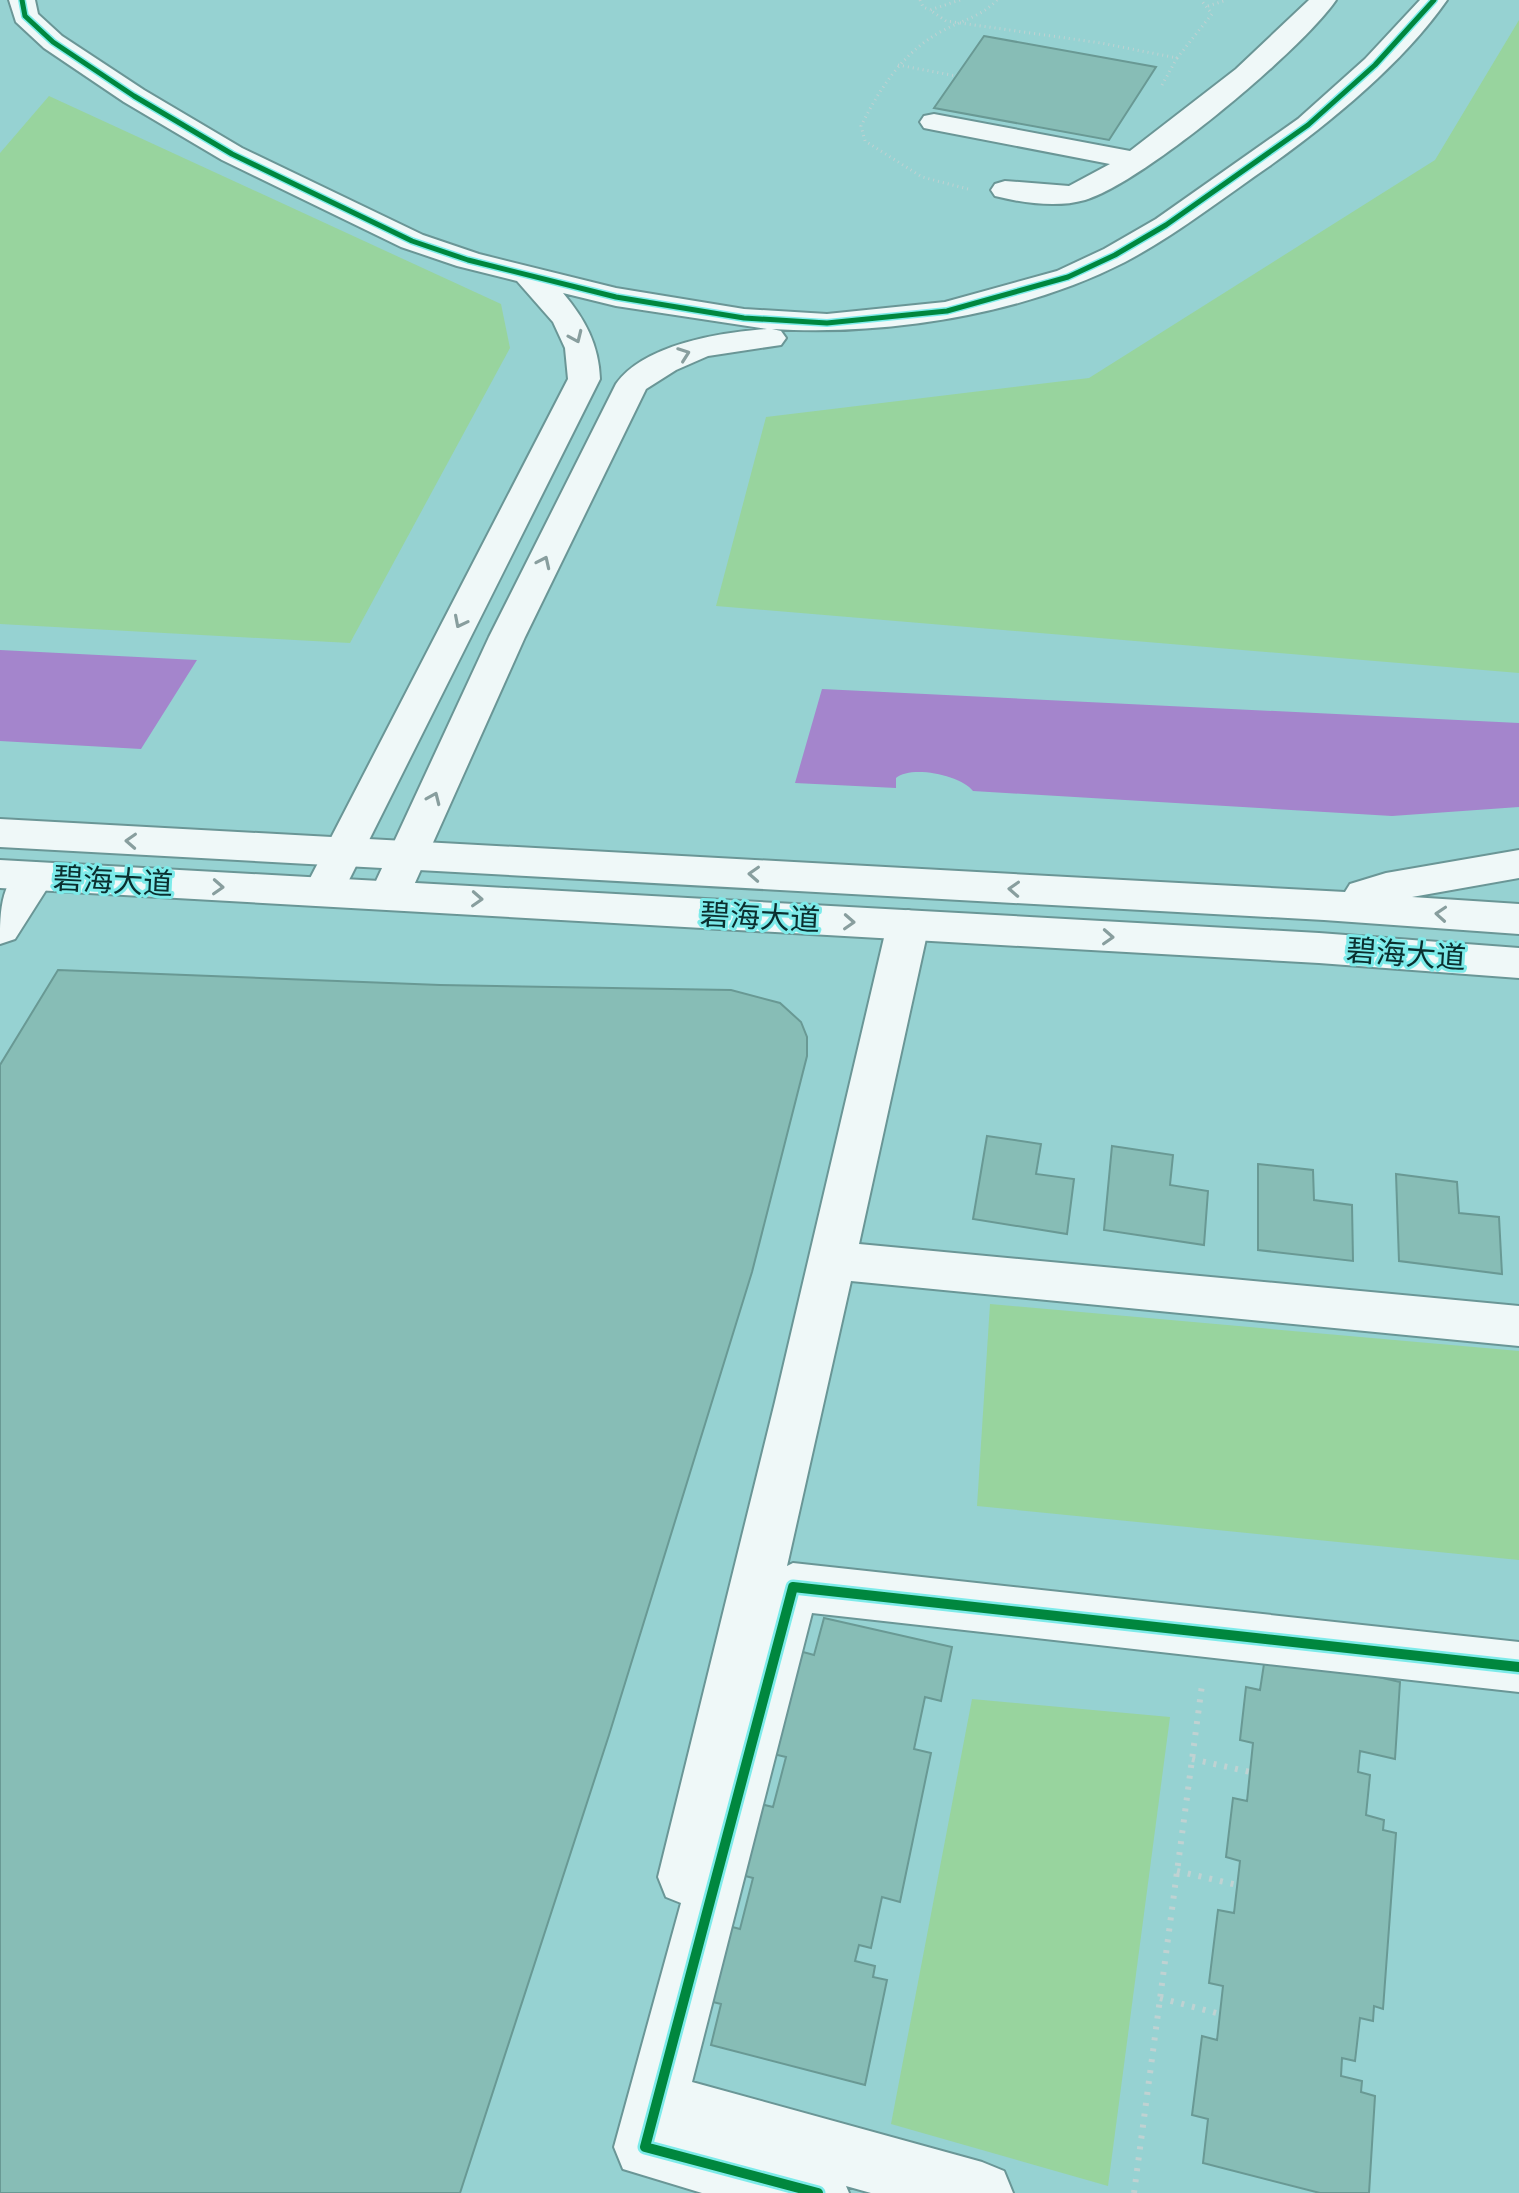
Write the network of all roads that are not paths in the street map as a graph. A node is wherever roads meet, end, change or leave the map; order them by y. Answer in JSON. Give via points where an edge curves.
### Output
{"nodes":[{"id":1,"x":1323,"y":0,"type":"edge"},
{"id":2,"x":1434,"y":0,"type":"edge"},
{"id":3,"x":1453,"y":0,"type":"edge"},
{"id":4,"x":14,"y":18,"type":"edge"},
{"id":5,"x":934,"y":122,"type":"dead end"},
{"id":6,"x":1134,"y":160,"type":"junction"},
{"id":7,"x":1005,"y":190,"type":"dead end"},
{"id":8,"x":529,"y":277,"type":"junction"},
{"id":9,"x":0,"y":833,"type":"edge"},
{"id":10,"x":344,"y":851,"type":"junction"},
{"id":11,"x":408,"y":855,"type":"junction"},
{"id":12,"x":1519,"y":864,"type":"edge"},
{"id":13,"x":18,"y":875,"type":"edge"},
{"id":14,"x":323,"y":892,"type":"junction"},
{"id":15,"x":390,"y":894,"type":"junction"},
{"id":16,"x":1326,"y":905,"type":"junction"},
{"id":17,"x":1519,"y":919,"type":"edge"},
{"id":18,"x":908,"y":925,"type":"junction"},
{"id":19,"x":0,"y":929,"type":"edge"},
{"id":20,"x":1519,"y":963,"type":"edge"},
{"id":21,"x":830,"y":1260,"type":"junction"},
{"id":22,"x":1519,"y":1326,"type":"edge"},
{"id":23,"x":1519,"y":1667,"type":"edge"},
{"id":24,"x":640,"y":2111,"type":"junction"},
{"id":25,"x":818,"y":2193,"type":"edge"},
{"id":26,"x":982,"y":2193,"type":"edge"}],
"edges":[{"from":1,"to":6,"type":"street","via":[[1280,45]]},
{"from":2,"to":8,"type":"street","via":[[1352,87],[1233,180],[1115,255],[1025,291],[885,320],[782,322],[686,310]]},
{"from":11,"to":3,"type":"street","one_way":true,"via":[[507,637],[632,384],[659,364],[710,345],[957,322],[1036,303],[1107,272],[1182,231],[1336,122],[1402,60]]},
{"from":4,"to":8,"type":"street","via":[[232,154],[412,241]]},
{"from":5,"to":6,"type":"street"},
{"from":6,"to":7,"type":"street","via":[[1079,193]]},
{"from":8,"to":10,"type":"street","one_way":true,"via":[[562,309],[574,331],[585,360],[584,379]]},
{"from":10,"to":9,"type":"street","name":"碧海大道","one_way":true},
{"from":10,"to":11,"type":"street","name":"碧海大道"},
{"from":10,"to":14,"type":"street"},
{"from":11,"to":15,"type":"street"},
{"from":16,"to":11,"type":"street","name":"碧海大道","one_way":true},
{"from":12,"to":16,"type":"street","via":[[1386,887]]},
{"from":13,"to":14,"type":"street","name":"碧海大道","one_way":true},
{"from":13,"to":19,"type":"street"},
{"from":14,"to":15,"type":"street","name":"碧海大道"},
{"from":15,"to":18,"type":"street","name":"碧海大道","one_way":true},
{"from":17,"to":16,"type":"street","name":"碧海大道","one_way":true},
{"from":18,"to":20,"type":"street","name":"碧海大道","one_way":true},
{"from":18,"to":21,"type":"street"},
{"from":21,"to":22,"type":"street"},
{"from":21,"to":24,"type":"street"},
{"from":23,"to":24,"type":"street","via":[[793,1587]]},
{"from":24,"to":25,"type":"street","via":[[645,2147]]},
{"from":24,"to":26,"type":"street"}]}
